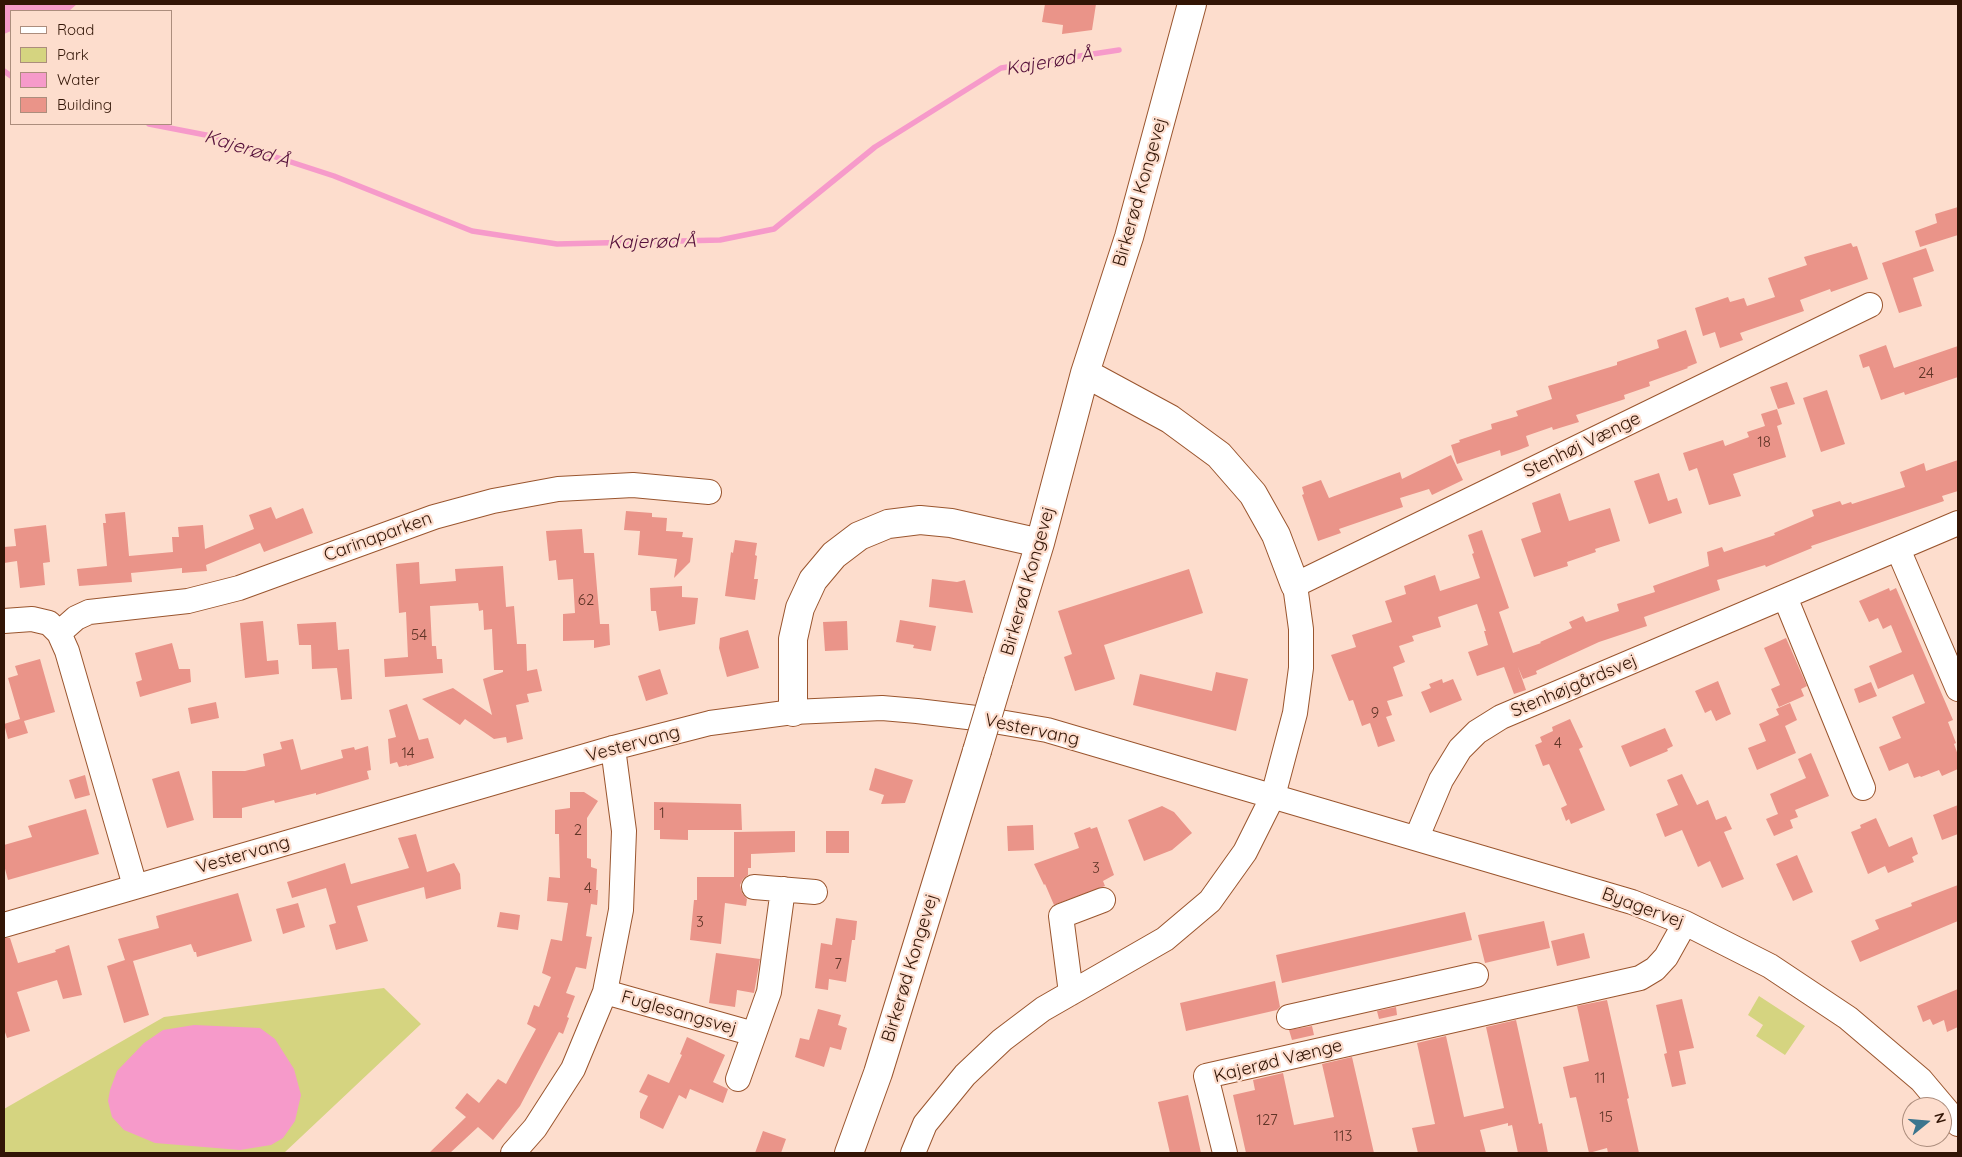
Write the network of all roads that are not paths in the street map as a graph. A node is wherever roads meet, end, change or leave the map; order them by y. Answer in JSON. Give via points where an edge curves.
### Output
{"nodes":[{"id":1,"x":1192,"y":4,"type":"edge"},
{"id":2,"x":1870,"y":305,"type":"dead end"},
{"id":3,"x":1085,"y":373,"type":"junction"},
{"id":4,"x":709,"y":492,"type":"dead end"},
{"id":5,"x":1958,"y":523,"type":"edge"},
{"id":6,"x":1040,"y":543,"type":"junction"},
{"id":7,"x":1898,"y":549,"type":"junction"},
{"id":8,"x":1294,"y":585,"type":"junction"},
{"id":9,"x":1786,"y":597,"type":"junction"},
{"id":10,"x":4,"y":621,"type":"edge"},
{"id":11,"x":59,"y":633,"type":"junction"},
{"id":12,"x":1958,"y":689,"type":"edge"},
{"id":13,"x":793,"y":712,"type":"junction"},
{"id":14,"x":613,"y":748,"type":"junction"},
{"id":15,"x":1863,"y":788,"type":"dead end"},
{"id":16,"x":1272,"y":796,"type":"junction"},
{"id":17,"x":1417,"y":837,"type":"junction"},
{"id":18,"x":135,"y":886,"type":"junction"},
{"id":19,"x":754,"y":887,"type":"dead end"},
{"id":20,"x":783,"y":889,"type":"junction"},
{"id":21,"x":815,"y":892,"type":"dead end"},
{"id":22,"x":1102,"y":900,"type":"dead end"},
{"id":23,"x":1685,"y":923,"type":"junction"},
{"id":24,"x":4,"y":925,"type":"edge"},
{"id":25,"x":1476,"y":975,"type":"dead end"},
{"id":26,"x":1415,"y":989,"type":"junction"},
{"id":27,"x":605,"y":992,"type":"junction"},
{"id":28,"x":1071,"y":993,"type":"junction"},
{"id":29,"x":1290,"y":1017,"type":"dead end"},
{"id":30,"x":1424,"y":1027,"type":"junction"},
{"id":31,"x":754,"y":1034,"type":"junction"},
{"id":32,"x":738,"y":1079,"type":"dead end"},
{"id":33,"x":1958,"y":1124,"type":"edge"},
{"id":34,"x":513,"y":1153,"type":"edge"},
{"id":35,"x":849,"y":1153,"type":"edge"},
{"id":36,"x":913,"y":1153,"type":"edge"},
{"id":37,"x":1225,"y":1153,"type":"edge"}],
"edges":[{"from":1,"to":3,"type":"main road","name":"Birkerød Kongevej","via":[[1128,237]]},
{"from":2,"to":8,"type":"street","name":"Stenhøj Vænge"},
{"from":3,"to":6,"type":"main road","name":"Birkerød Kongevej"},
{"from":3,"to":8,"type":"main road","via":[[1170,419],[1219,455],[1253,494],[1276,535]]},
{"from":4,"to":11,"type":"street","name":"Carinaparken","via":[[624,486],[558,489],[493,501],[434,517],[239,588],[188,600],[89,612],[76,618]]},
{"from":5,"to":7,"type":"street","name":"Stenhøjgårdsvej"},
{"from":6,"to":13,"type":"main road","via":[[951,523],[920,520],[888,524],[859,536],[834,555],[813,580],[800,608],[793,639]]},
{"from":6,"to":35,"type":"main road","name":"Birkerød Kongevej","bridge":true,"via":[[878,1073]]},
{"from":7,"to":9,"type":"street","name":"Stenhøjgårdsvej"},
{"from":7,"to":12,"type":"street"},
{"from":8,"to":16,"type":"street","via":[[1301,629],[1301,668],[1295,713]]},
{"from":9,"to":15,"type":"street"},
{"from":9,"to":17,"type":"street","name":"Stenhøjgårdsvej","via":[[1526,705],[1477,732],[1460,749],[1441,780]]},
{"from":10,"to":11,"type":"street","via":[[32,619],[49,623]]},
{"from":11,"to":18,"type":"street"},
{"from":13,"to":14,"type":"street","name":"Vestervang","via":[[710,724]]},
{"from":13,"to":16,"type":"street","name":"Vestervang","via":[[882,708],[976,718],[1047,730]]},
{"from":14,"to":18,"type":"street","name":"Vestervang"},
{"from":14,"to":27,"type":"street","name":"Fuglesangsvej","via":[[624,831],[622,900]]},
{"from":16,"to":17,"type":"street","name":"Byagervej"},
{"from":16,"to":28,"type":"street","via":[[1245,852],[1210,901],[1165,939]]},
{"from":17,"to":23,"type":"street","name":"Byagervej","via":[[1632,902]]},
{"from":18,"to":24,"type":"street","name":"Vestervang"},
{"from":19,"to":20,"type":"street"},
{"from":20,"to":21,"type":"street"},
{"from":20,"to":31,"type":"street","name":"Fuglesangsvej","via":[[769,992]]},
{"from":22,"to":28,"type":"street","via":[[1061,916]]},
{"from":23,"to":30,"type":"street","name":"Kajerød Vænge","via":[[1666,957],[1640,978]]},
{"from":23,"to":33,"type":"street","name":"Byagervej","via":[[1770,966],[1848,1018],[1920,1080]]},
{"from":25,"to":26,"type":"street"},
{"from":26,"to":29,"type":"street"},
{"from":26,"to":30,"type":"street"},
{"from":27,"to":31,"type":"street","name":"Fuglesangsvej"},
{"from":27,"to":34,"type":"street","name":"Fuglesangsvej","via":[[572,1068],[535,1128]]},
{"from":28,"to":36,"type":"street","via":[[1043,1008],[965,1075],[925,1124]]},
{"from":30,"to":37,"type":"street","name":"Kajerød Vænge","via":[[1206,1076]]},
{"from":31,"to":32,"type":"street","name":"Fuglesangsvej"}]}
